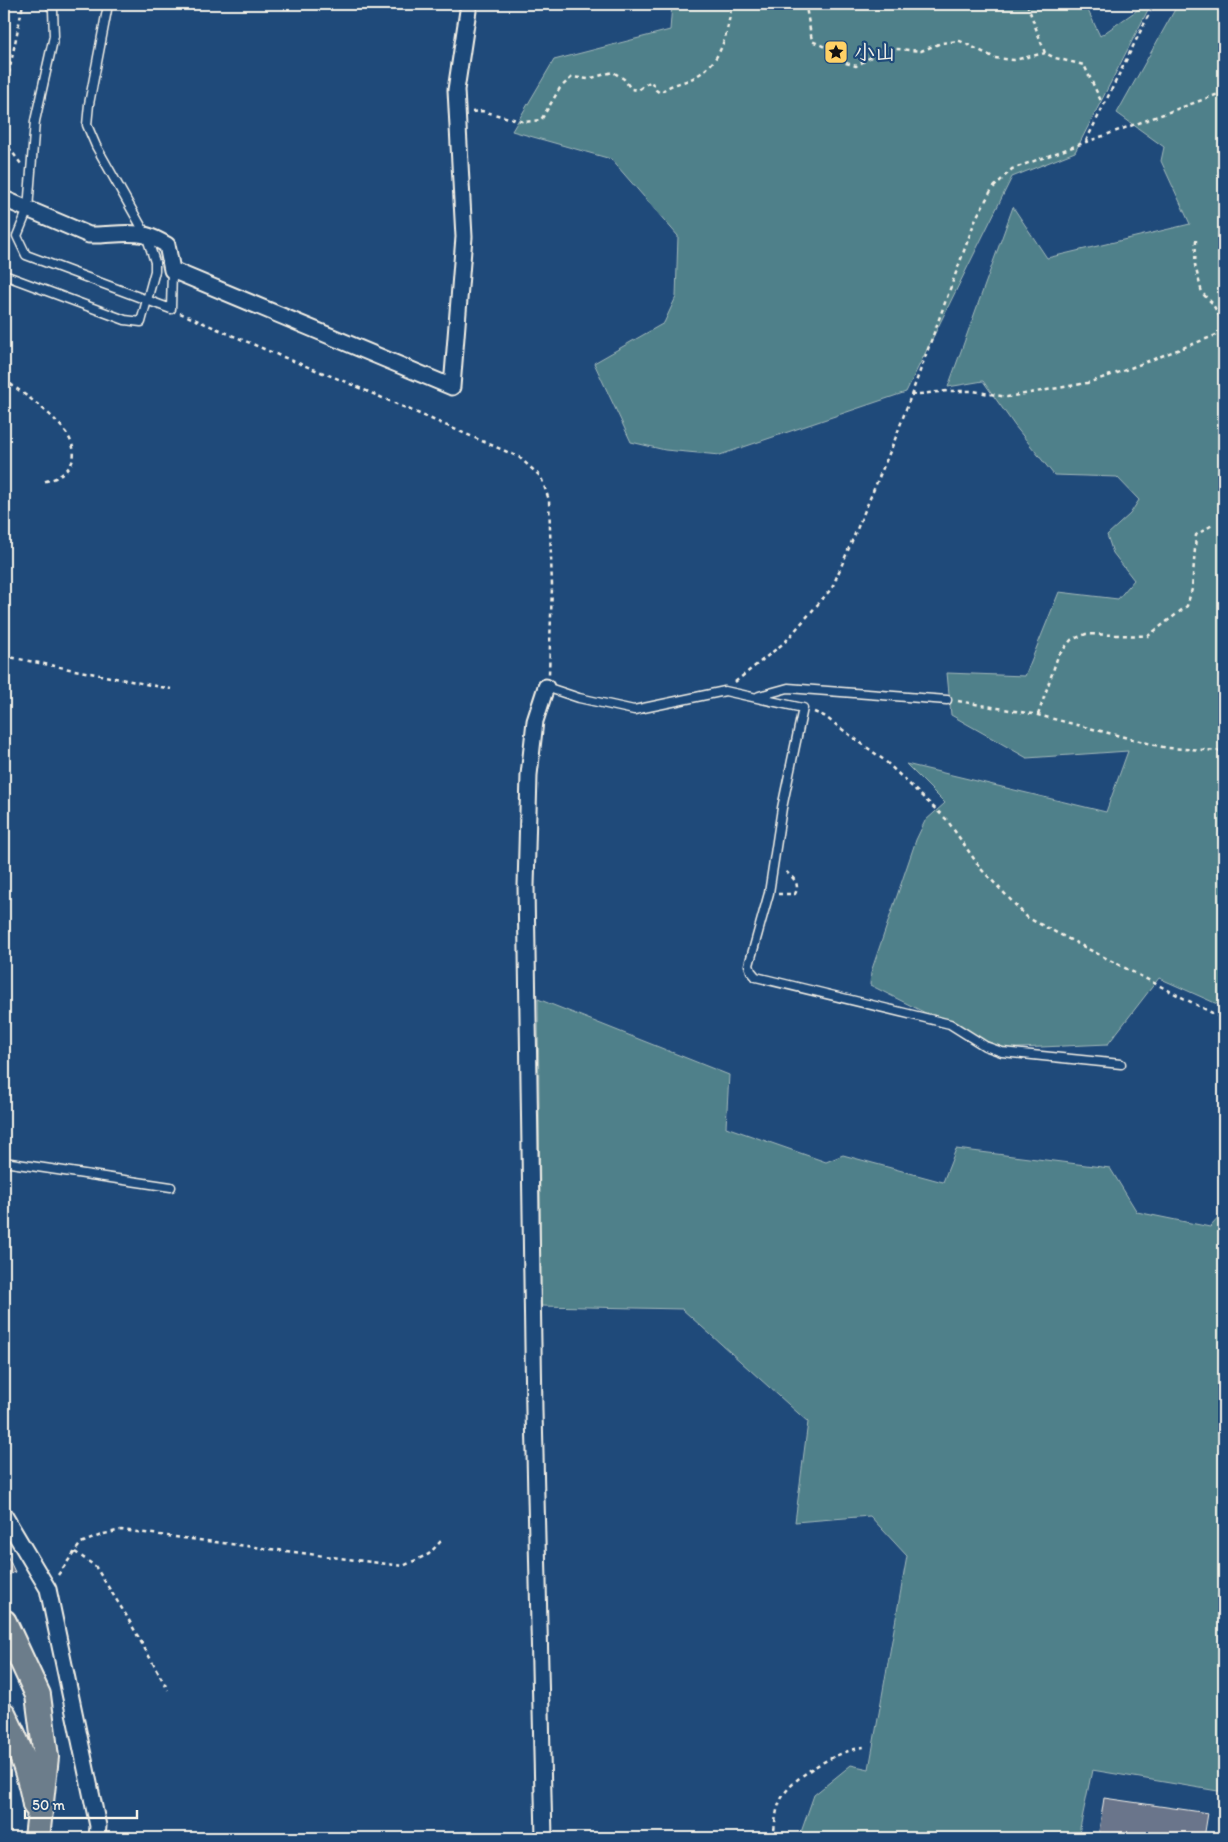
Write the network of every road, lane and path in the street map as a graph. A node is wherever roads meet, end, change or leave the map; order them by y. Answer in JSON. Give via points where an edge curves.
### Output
{"nodes":[{"id":1,"x":23,"y":4,"type":"edge"},
{"id":2,"x":49,"y":4,"type":"edge"},
{"id":3,"x":106,"y":4,"type":"edge"},
{"id":4,"x":469,"y":4,"type":"edge"},
{"id":5,"x":732,"y":4,"type":"edge"},
{"id":6,"x":803,"y":4,"type":"edge"},
{"id":7,"x":1028,"y":4,"type":"edge"},
{"id":8,"x":1154,"y":4,"type":"edge"},
{"id":9,"x":1045,"y":53,"type":"junction"},
{"id":10,"x":1224,"y":92,"type":"edge"},
{"id":11,"x":4,"y":97,"type":"edge"},
{"id":12,"x":1101,"y":101,"type":"dead end"},
{"id":13,"x":458,"y":112,"type":"junction"},
{"id":14,"x":4,"y":141,"type":"edge"},
{"id":15,"x":1085,"y":143,"type":"junction"},
{"id":16,"x":31,"y":174,"type":"junction"},
{"id":17,"x":4,"y":199,"type":"edge"},
{"id":18,"x":28,"y":209,"type":"junction"},
{"id":19,"x":146,"y":235,"type":"junction"},
{"id":20,"x":1196,"y":240,"type":"dead end"},
{"id":21,"x":172,"y":270,"type":"junction"},
{"id":22,"x":4,"y":274,"type":"edge"},
{"id":23,"x":147,"y":299,"type":"junction"},
{"id":24,"x":171,"y":309,"type":"junction"},
{"id":25,"x":1224,"y":324,"type":"edge"},
{"id":26,"x":1224,"y":332,"type":"edge"},
{"id":27,"x":4,"y":379,"type":"edge"},
{"id":28,"x":911,"y":395,"type":"junction"},
{"id":29,"x":43,"y":482,"type":"dead end"},
{"id":30,"x":1214,"y":524,"type":"dead end"},
{"id":31,"x":4,"y":656,"type":"edge"},
{"id":32,"x":546,"y":686,"type":"junction"},
{"id":33,"x":171,"y":690,"type":"dead end"},
{"id":34,"x":725,"y":691,"type":"junction"},
{"id":35,"x":757,"y":697,"type":"junction"},
{"id":36,"x":947,"y":700,"type":"joint"},
{"id":37,"x":802,"y":708,"type":"junction"},
{"id":38,"x":1038,"y":715,"type":"junction"},
{"id":39,"x":1224,"y":751,"type":"edge"},
{"id":40,"x":774,"y":860,"type":"junction"},
{"id":41,"x":769,"y":893,"type":"junction"},
{"id":42,"x":1224,"y":1019,"type":"edge"},
{"id":43,"x":1121,"y":1064,"type":"dead end"},
{"id":44,"x":4,"y":1162,"type":"edge"},
{"id":45,"x":171,"y":1187,"type":"dead end"},
{"id":46,"x":4,"y":1516,"type":"edge"},
{"id":47,"x":441,"y":1541,"type":"dead end"},
{"id":48,"x":75,"y":1552,"type":"junction"},
{"id":49,"x":48,"y":1589,"type":"junction"},
{"id":50,"x":4,"y":1622,"type":"edge"},
{"id":51,"x":168,"y":1690,"type":"dead end"},
{"id":52,"x":4,"y":1714,"type":"edge"},
{"id":53,"x":864,"y":1747,"type":"dead end"},
{"id":54,"x":38,"y":1833,"type":"edge"},
{"id":55,"x":97,"y":1838,"type":"edge"},
{"id":56,"x":544,"y":1838,"type":"edge"},
{"id":57,"x":773,"y":1838,"type":"edge"}],
"edges":[{"from":1,"to":11,"type":"path"},
{"from":2,"to":16,"type":"lane","via":[[53,10],[54,36],[35,121]]},
{"from":3,"to":19,"type":"lane","via":[[87,125]]},
{"from":4,"to":13,"type":"street","via":[[456,90]]},
{"from":5,"to":13,"type":"path","via":[[724,46],[711,63],[699,75],[668,86],[660,93],[651,81],[638,90],[631,89],[613,72],[588,79],[572,77],[560,88],[540,120],[525,122],[482,112]]},
{"from":6,"to":9,"type":"path","via":[[812,41],[856,66],[886,48],[921,51],[960,42],[995,58],[1014,60]]},
{"from":7,"to":9,"type":"path"},
{"from":8,"to":15,"type":"path"},
{"from":9,"to":12,"type":"path","via":[[1084,64]]},
{"from":10,"to":15,"type":"path"},
{"from":13,"to":21,"type":"street","via":[[464,237],[452,387]]},
{"from":14,"to":16,"type":"path"},
{"from":15,"to":28,"type":"path","via":[[1012,169],[992,189],[976,218]]},
{"from":16,"to":18,"type":"lane"},
{"from":17,"to":18,"type":"street"},
{"from":18,"to":19,"type":"street","via":[[89,235]]},
{"from":18,"to":23,"type":"lane","via":[[17,236],[26,255]]},
{"from":19,"to":21,"type":"street","via":[[167,245]]},
{"from":19,"to":23,"type":"lane","via":[[155,262]]},
{"from":20,"to":25,"type":"path","via":[[1195,265],[1202,293]]},
{"from":21,"to":24,"type":"lane"},
{"from":22,"to":23,"type":"lane","via":[[126,320],[141,322]]},
{"from":23,"to":24,"type":"lane"},
{"from":24,"to":32,"type":"path","via":[[519,457],[541,477],[550,500],[552,586]]},
{"from":26,"to":28,"type":"path","via":[[1087,383],[1007,397],[973,391]]},
{"from":27,"to":29,"type":"path","via":[[54,418],[73,446],[74,456],[69,467],[60,476]]},
{"from":28,"to":34,"type":"path","via":[[832,588],[785,642]]},
{"from":30,"to":38,"type":"path","via":[[1196,535],[1192,589],[1187,606],[1148,636],[1086,634],[1070,640],[1058,656]]},
{"from":31,"to":33,"type":"path"},
{"from":32,"to":34,"type":"lane","via":[[579,698],[634,710]]},
{"from":32,"to":56,"type":"street","via":[[535,721],[530,766],[526,886]]},
{"from":34,"to":35,"type":"lane"},
{"from":35,"to":36,"type":"lane","via":[[788,688]]},
{"from":35,"to":37,"type":"lane"},
{"from":36,"to":38,"type":"path"},
{"from":37,"to":40,"type":"lane"},
{"from":37,"to":42,"type":"path","via":[[824,716],[884,760],[948,820],[981,869],[1028,918]]},
{"from":38,"to":39,"type":"path","via":[[1167,748]]},
{"from":40,"to":41,"type":"lane"},
{"from":40,"to":41,"type":"path","via":[[798,888],[795,894]]},
{"from":41,"to":43,"type":"lane","via":[[749,965],[756,977],[950,1024],[985,1046],[1002,1052]]},
{"from":44,"to":45,"type":"lane"},
{"from":46,"to":49,"type":"street"},
{"from":47,"to":48,"type":"path","via":[[429,1554],[403,1566],[121,1530],[81,1543]]},
{"from":48,"to":49,"type":"path"},
{"from":48,"to":51,"type":"path","via":[[95,1566]]},
{"from":49,"to":55,"type":"street","via":[[98,1826]]},
{"from":50,"to":54,"type":"main road","via":[[38,1695],[46,1757]]},
{"from":52,"to":54,"type":"main road","via":[[31,1783]]},
{"from":53,"to":57,"type":"path","via":[[831,1759],[796,1780],[779,1804]]}]}
